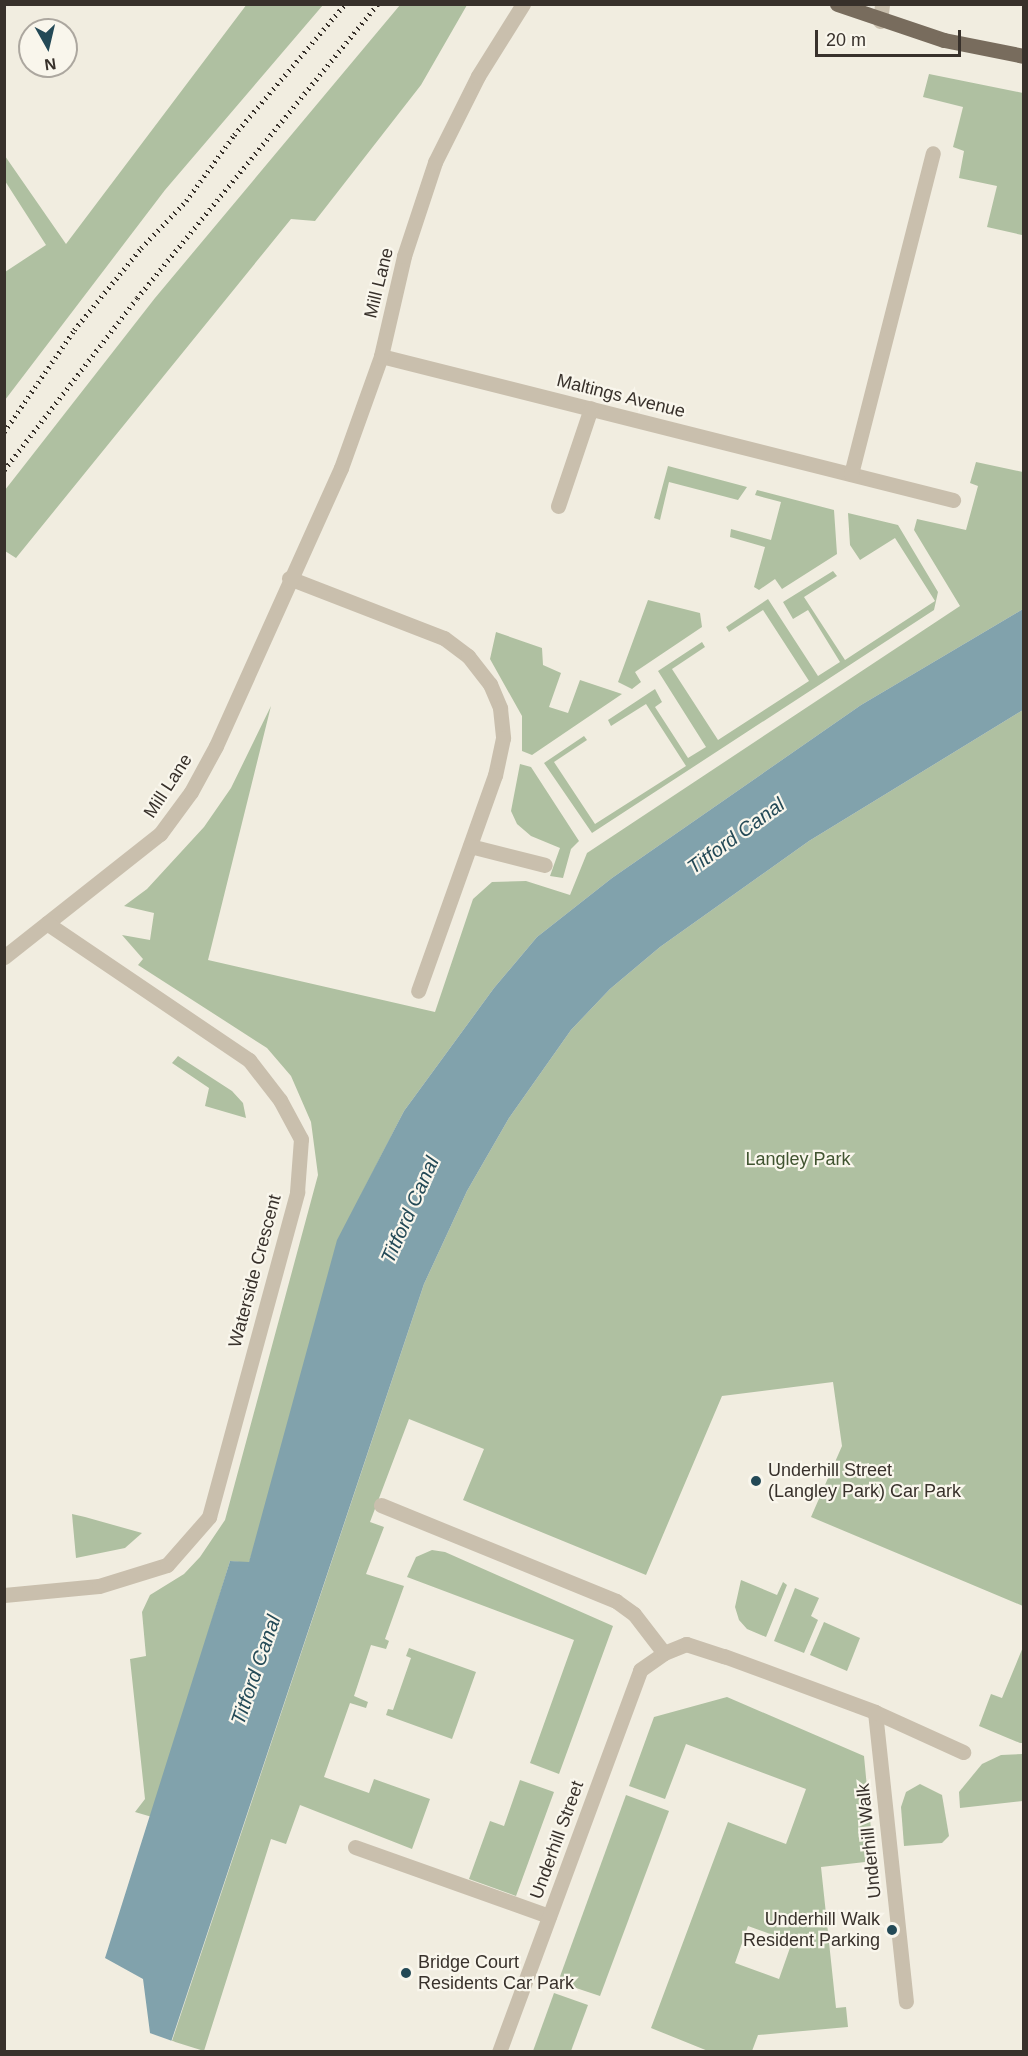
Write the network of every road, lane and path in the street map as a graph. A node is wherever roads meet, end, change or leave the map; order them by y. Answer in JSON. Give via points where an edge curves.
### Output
{"nodes":[{"id":1,"x":523,"y":4,"type":"edge"},
{"id":2,"x":837,"y":4,"type":"edge"},
{"id":3,"x":882,"y":4,"type":"edge"},
{"id":4,"x":880,"y":21,"type":"junction"},
{"id":5,"x":1023,"y":56,"type":"edge"},
{"id":6,"x":933,"y":153,"type":"dead end"},
{"id":7,"x":381,"y":356,"type":"junction"},
{"id":8,"x":591,"y":408,"type":"junction"},
{"id":9,"x":851,"y":474,"type":"junction"},
{"id":10,"x":953,"y":500,"type":"dead end"},
{"id":11,"x":558,"y":506,"type":"dead end"},
{"id":12,"x":289,"y":578,"type":"junction"},
{"id":13,"x":470,"y":846,"type":"junction"},
{"id":14,"x":545,"y":865,"type":"dead end"},
{"id":15,"x":47,"y":923,"type":"junction"},
{"id":16,"x":4,"y":957,"type":"edge"},
{"id":17,"x":418,"y":991,"type":"dead end"},
{"id":18,"x":381,"y":1505,"type":"dead end"},
{"id":19,"x":4,"y":1595,"type":"edge"},
{"id":20,"x":664,"y":1653,"type":"junction"},
{"id":21,"x":875,"y":1712,"type":"junction"},
{"id":22,"x":963,"y":1752,"type":"dead end"},
{"id":23,"x":355,"y":1847,"type":"dead end"},
{"id":24,"x":549,"y":1916,"type":"junction"},
{"id":25,"x":906,"y":2001,"type":"dead end"},
{"id":26,"x":499,"y":2052,"type":"edge"}],
"edges":[{"from":1,"to":7,"type":"street","name":"Mill Lane","via":[[478,76],[435,162],[404,256]]},
{"from":2,"to":4,"type":"main road"},
{"from":3,"to":4,"type":"street"},
{"from":4,"to":5,"type":"main road","via":[[944,40]]},
{"from":6,"to":9,"type":"street"},
{"from":7,"to":8,"type":"street","name":"Maltings Avenue"},
{"from":7,"to":12,"type":"street","name":"Mill Lane","via":[[341,468]]},
{"from":8,"to":9,"type":"street","name":"Maltings Avenue"},
{"from":8,"to":11,"type":"street"},
{"from":9,"to":10,"type":"street","name":"Maltings Avenue"},
{"from":12,"to":13,"type":"street","via":[[444,638],[468,656],[490,684],[500,708],[503,738],[495,775]]},
{"from":12,"to":15,"type":"street","name":"Mill Lane","via":[[216,746],[191,792],[160,834]]},
{"from":13,"to":14,"type":"street"},
{"from":13,"to":17,"type":"street"},
{"from":15,"to":16,"type":"street","name":"Mill Lane"},
{"from":15,"to":19,"type":"street","name":"Waterside Crescent","via":[[249,1060],[280,1100],[301,1139],[297,1192],[209,1517],[167,1564],[99,1586]]},
{"from":18,"to":20,"type":"street","via":[[616,1601],[634,1614]]},
{"from":20,"to":21,"type":"street","name":"Underhill Street","via":[[686,1644]]},
{"from":20,"to":24,"type":"street","name":"Underhill Street","via":[[640,1670]]},
{"from":21,"to":22,"type":"street","name":"Underhill Street"},
{"from":21,"to":25,"type":"street","name":"Underhill Walk"},
{"from":23,"to":24,"type":"street"},
{"from":24,"to":26,"type":"street","name":"Underhill Street"}]}
